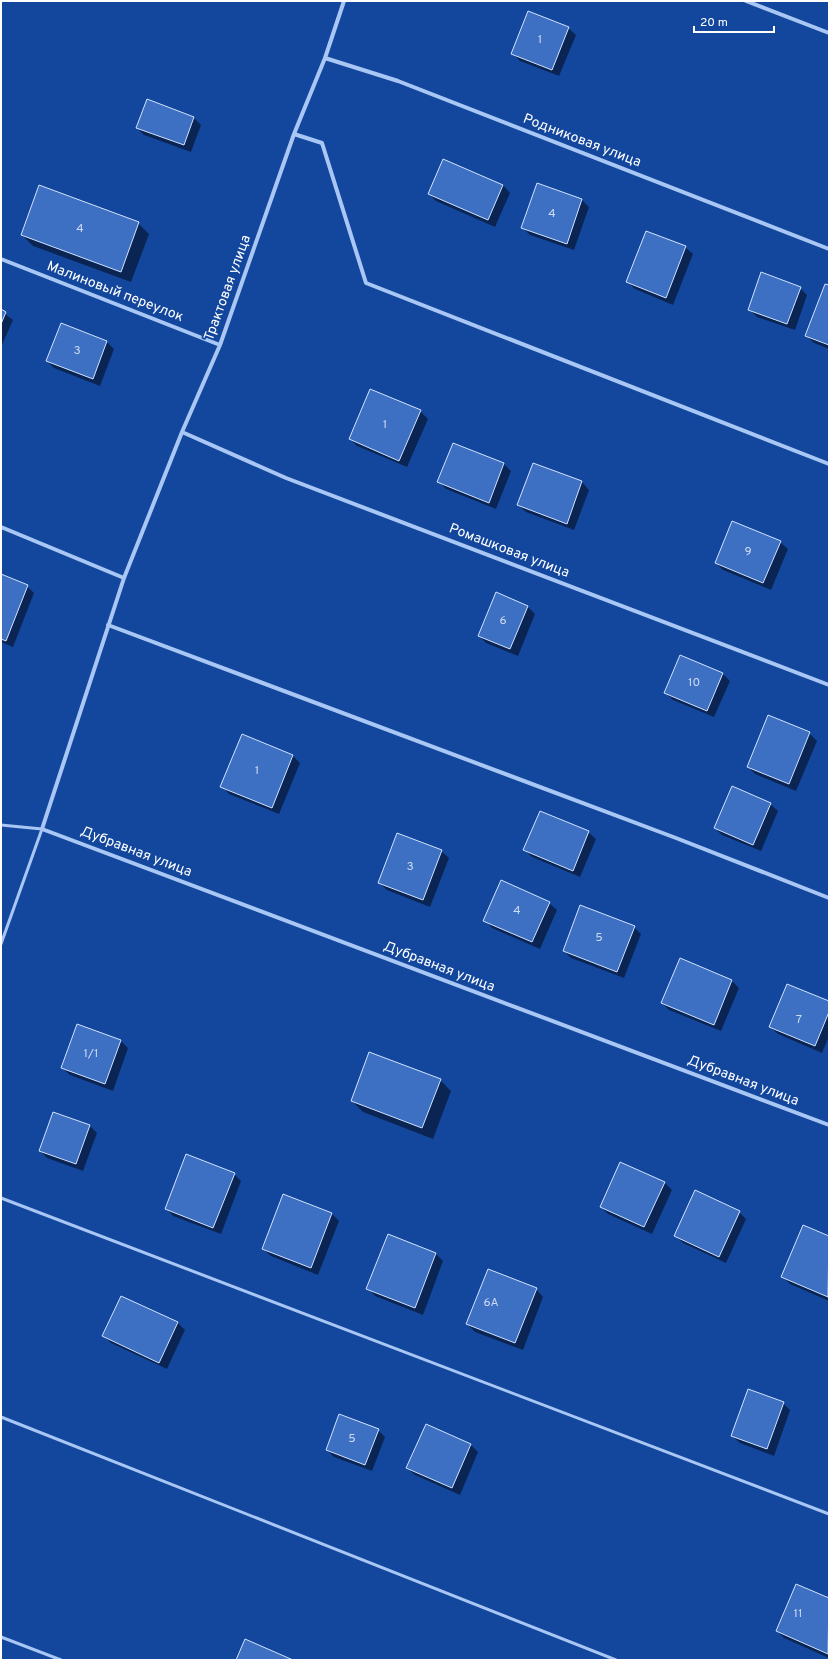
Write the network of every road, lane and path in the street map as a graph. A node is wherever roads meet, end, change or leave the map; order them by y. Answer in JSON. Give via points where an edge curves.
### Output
{"nodes":[{"id":1,"x":344,"y":1,"type":"edge"},
{"id":2,"x":746,"y":1,"type":"edge"},
{"id":3,"x":829,"y":33,"type":"edge"},
{"id":4,"x":325,"y":58,"type":"junction"},
{"id":5,"x":294,"y":134,"type":"junction"},
{"id":6,"x":829,"y":249,"type":"edge"},
{"id":7,"x":1,"y":259,"type":"edge"},
{"id":8,"x":220,"y":345,"type":"junction"},
{"id":9,"x":182,"y":432,"type":"junction"},
{"id":10,"x":829,"y":464,"type":"edge"},
{"id":11,"x":1,"y":527,"type":"edge"},
{"id":12,"x":124,"y":578,"type":"junction"},
{"id":13,"x":108,"y":625,"type":"junction"},
{"id":14,"x":829,"y":686,"type":"edge"},
{"id":15,"x":1,"y":825,"type":"edge"},
{"id":16,"x":42,"y":829,"type":"junction"},
{"id":17,"x":829,"y":898,"type":"edge"},
{"id":18,"x":1,"y":944,"type":"edge"},
{"id":19,"x":829,"y":1125,"type":"edge"},
{"id":20,"x":1,"y":1198,"type":"edge"},
{"id":21,"x":1,"y":1417,"type":"edge"},
{"id":22,"x":829,"y":1514,"type":"edge"},
{"id":23,"x":1,"y":1637,"type":"edge"},
{"id":24,"x":61,"y":1660,"type":"edge"},
{"id":25,"x":616,"y":1660,"type":"edge"}],
"edges":[{"from":1,"to":4,"type":"street","name":"Трактовая улица"},
{"from":2,"to":3,"type":"street"},
{"from":4,"to":5,"type":"street","name":"Трактовая улица"},
{"from":4,"to":6,"type":"street","name":"Родниковая улица","via":[[398,81]]},
{"from":5,"to":8,"type":"street","name":"Трактовая улица"},
{"from":5,"to":10,"type":"street","via":[[322,143],[366,283]]},
{"from":7,"to":8,"type":"street","name":"Малиновый переулок"},
{"from":8,"to":9,"type":"street","name":"Трактовая улица"},
{"from":9,"to":12,"type":"street","name":"Трактовая улица"},
{"from":9,"to":14,"type":"street","name":"Ромашковая улица","via":[[286,478]]},
{"from":11,"to":12,"type":"street"},
{"from":12,"to":13,"type":"street","name":"Трактовая улица"},
{"from":13,"to":16,"type":"street","name":"Трактовая улица"},
{"from":13,"to":17,"type":"street"},
{"from":15,"to":16,"type":"lane"},
{"from":16,"to":18,"type":"lane"},
{"from":16,"to":19,"type":"street","name":"Дубравная улица"},
{"from":20,"to":22,"type":"lane"},
{"from":21,"to":25,"type":"lane"},
{"from":23,"to":24,"type":"lane"}]}
